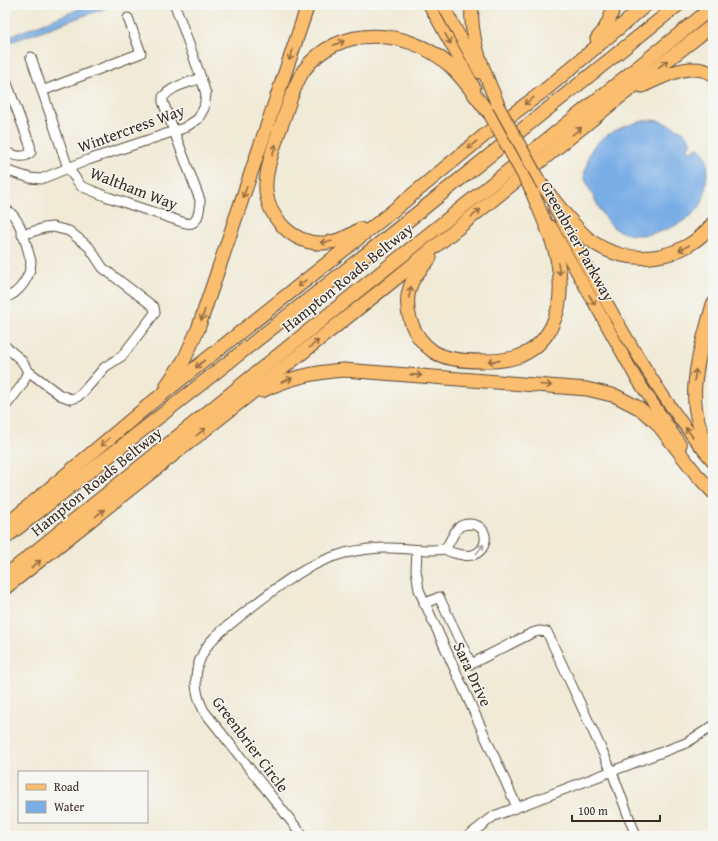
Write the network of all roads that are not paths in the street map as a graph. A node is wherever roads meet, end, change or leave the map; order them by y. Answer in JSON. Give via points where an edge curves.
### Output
{"nodes":[{"id":1,"x":175,"y":5,"type":"edge"},
{"id":2,"x":308,"y":5,"type":"edge"},
{"id":3,"x":429,"y":5,"type":"edge"},
{"id":4,"x":443,"y":5,"type":"edge"},
{"id":5,"x":472,"y":5,"type":"edge"},
{"id":6,"x":613,"y":5,"type":"edge"},
{"id":7,"x":646,"y":5,"type":"edge"},
{"id":8,"x":678,"y":5,"type":"edge"},
{"id":9,"x":688,"y":5,"type":"edge"},
{"id":10,"x":704,"y":5,"type":"edge"},
{"id":11,"x":713,"y":7,"type":"edge"},
{"id":12,"x":128,"y":18,"type":"dead end"},
{"id":13,"x":713,"y":25,"type":"edge"},
{"id":14,"x":31,"y":57,"type":"dead end"},
{"id":15,"x":713,"y":74,"type":"edge"},
{"id":16,"x":5,"y":78,"type":"edge"},
{"id":17,"x":202,"y":78,"type":"junction"},
{"id":18,"x":545,"y":90,"type":"junction"},
{"id":19,"x":42,"y":91,"type":"junction"},
{"id":20,"x":621,"y":96,"type":"junction"},
{"id":21,"x":493,"y":109,"type":"junction"},
{"id":22,"x":174,"y":131,"type":"junction"},
{"id":23,"x":5,"y":152,"type":"edge"},
{"id":24,"x":68,"y":168,"type":"junction"},
{"id":25,"x":5,"y":170,"type":"edge"},
{"id":26,"x":537,"y":188,"type":"junction"},
{"id":27,"x":409,"y":198,"type":"junction"},
{"id":28,"x":5,"y":209,"type":"edge"},
{"id":29,"x":713,"y":223,"type":"edge"},
{"id":30,"x":22,"y":235,"type":"junction"},
{"id":31,"x":446,"y":238,"type":"junction"},
{"id":32,"x":5,"y":298,"type":"edge"},
{"id":33,"x":713,"y":304,"type":"edge"},
{"id":34,"x":5,"y":346,"type":"edge"},
{"id":35,"x":28,"y":371,"type":"junction"},
{"id":36,"x":5,"y":407,"type":"edge"},
{"id":37,"x":228,"y":412,"type":"junction"},
{"id":38,"x":135,"y":417,"type":"junction"},
{"id":39,"x":123,"y":445,"type":"junction"},
{"id":40,"x":713,"y":452,"type":"edge"},
{"id":41,"x":713,"y":462,"type":"edge"},
{"id":42,"x":713,"y":484,"type":"edge"},
{"id":43,"x":713,"y":492,"type":"edge"},
{"id":44,"x":5,"y":526,"type":"edge"},
{"id":45,"x":5,"y":538,"type":"edge"},
{"id":46,"x":445,"y":549,"type":"dead end"},
{"id":47,"x":417,"y":550,"type":"junction"},
{"id":48,"x":5,"y":566,"type":"edge"},
{"id":49,"x":5,"y":576,"type":"edge"},
{"id":50,"x":5,"y":588,"type":"edge"},
{"id":51,"x":424,"y":604,"type":"junction"},
{"id":52,"x":713,"y":726,"type":"edge"},
{"id":53,"x":612,"y":772,"type":"junction"},
{"id":54,"x":517,"y":807,"type":"junction"},
{"id":55,"x":303,"y":836,"type":"edge"},
{"id":56,"x":468,"y":836,"type":"edge"},
{"id":57,"x":636,"y":836,"type":"edge"}],
"edges":[{"from":1,"to":17,"type":"street","name":"Wintercress Way"},
{"from":2,"to":38,"type":"highway","one_way":true,"via":[[191,345],[166,386]]},
{"from":3,"to":21,"type":"main road","name":"Greenbrier Parkway","one_way":true},
{"from":4,"to":21,"type":"main road","name":"Greenbrier Parkway"},
{"from":5,"to":21,"type":"highway","via":[[472,29]]},
{"from":6,"to":18,"type":"highway","via":[[610,20],[602,33],[565,67]]},
{"from":7,"to":18,"type":"highway"},
{"from":8,"to":39,"type":"highway","name":"Hampton Roads Beltway"},
{"from":9,"to":39,"type":"highway","via":[[230,373],[173,416]]},
{"from":10,"to":48,"type":"highway"},
{"from":11,"to":49,"type":"highway","name":"Hampton Roads Beltway"},
{"from":12,"to":19,"type":"street","via":[[141,53]]},
{"from":20,"to":13,"type":"highway","one_way":true},
{"from":14,"to":19,"type":"street","name":"Waltham Way"},
{"from":15,"to":20,"type":"highway","via":[[700,69],[682,69]]},
{"from":16,"to":23,"type":"street","via":[[31,152],[23,157]]},
{"from":17,"to":22,"type":"street","name":"Wintercress Way","via":[[206,94],[204,108],[198,119]]},
{"from":17,"to":22,"type":"street","via":[[176,86],[163,97]]},
{"from":18,"to":27,"type":"highway","one_way":true,"via":[[486,134]]},
{"from":19,"to":24,"type":"street","name":"Waltham Way"},
{"from":31,"to":20,"type":"highway","one_way":true},
{"from":21,"to":26,"type":"main road","name":"Greenbrier Parkway","bridge":true},
{"from":27,"to":21,"type":"highway","one_way":true,"via":[[356,232],[328,242],[314,242],[296,236],[284,228],[274,216],[268,202],[267,176],[292,95],[300,77],[311,62],[327,49],[350,39],[382,36],[403,40],[424,48],[448,64]]},
{"from":22,"to":24,"type":"street","name":"Wintercress Way"},
{"from":22,"to":24,"type":"street","name":"Waltham Way","via":[[199,197],[200,205],[192,223],[182,222],[81,186]]},
{"from":24,"to":25,"type":"street","name":"Wintercress Way","via":[[41,179]]},
{"from":29,"to":26,"type":"highway","one_way":true,"via":[[694,242],[670,254],[647,258],[620,255],[589,240]]},
{"from":26,"to":31,"type":"highway","one_way":true,"via":[[558,262],[560,296],[556,317],[549,332],[520,356],[490,362],[454,359],[433,351],[417,334],[408,309],[410,290],[416,274]]},
{"from":41,"to":26,"type":"main road","name":"Greenbrier Parkway","one_way":true,"via":[[683,425],[648,373]]},
{"from":26,"to":42,"type":"main road","name":"Greenbrier Parkway","one_way":true,"via":[[636,378],[674,435]]},
{"from":27,"to":38,"type":"highway","one_way":true},
{"from":28,"to":30,"type":"street","via":[[15,216]]},
{"from":30,"to":32,"type":"street","via":[[31,261],[29,274],[14,294]]},
{"from":30,"to":35,"type":"street","via":[[53,227],[69,230],[89,247],[103,268],[155,309],[153,317],[122,356],[105,367],[77,397],[71,399],[60,395]]},
{"from":37,"to":31,"type":"highway","one_way":true},
{"from":40,"to":33,"type":"highway","one_way":true,"via":[[700,428],[694,391],[696,367]]},
{"from":34,"to":35,"type":"street","via":[[21,360]]},
{"from":35,"to":36,"type":"street","via":[[22,385]]},
{"from":37,"to":43,"type":"highway","one_way":true,"via":[[273,386],[299,377],[333,371],[358,370],[594,390],[626,400],[650,417]]},
{"from":50,"to":37,"type":"highway","one_way":true},
{"from":38,"to":44,"type":"highway","one_way":true},
{"from":39,"to":45,"type":"highway","name":"Hampton Roads Beltway"},
{"from":46,"to":47,"type":"street","name":"Greenbrier Circle"},
{"from":47,"to":51,"type":"street","name":"Sara Drive","via":[[416,570]]},
{"from":47,"to":55,"type":"street","name":"Greenbrier Circle","via":[[364,550],[338,555],[303,570],[277,587],[214,637],[199,662],[195,683],[204,711]]},
{"from":51,"to":53,"type":"street","via":[[439,597],[471,664],[532,633],[547,632]]},
{"from":51,"to":54,"type":"street","name":"Sara Drive"},
{"from":52,"to":53,"type":"street","via":[[686,743]]},
{"from":53,"to":54,"type":"street"},
{"from":53,"to":57,"type":"street"},
{"from":54,"to":56,"type":"street","via":[[494,816]]}]}
